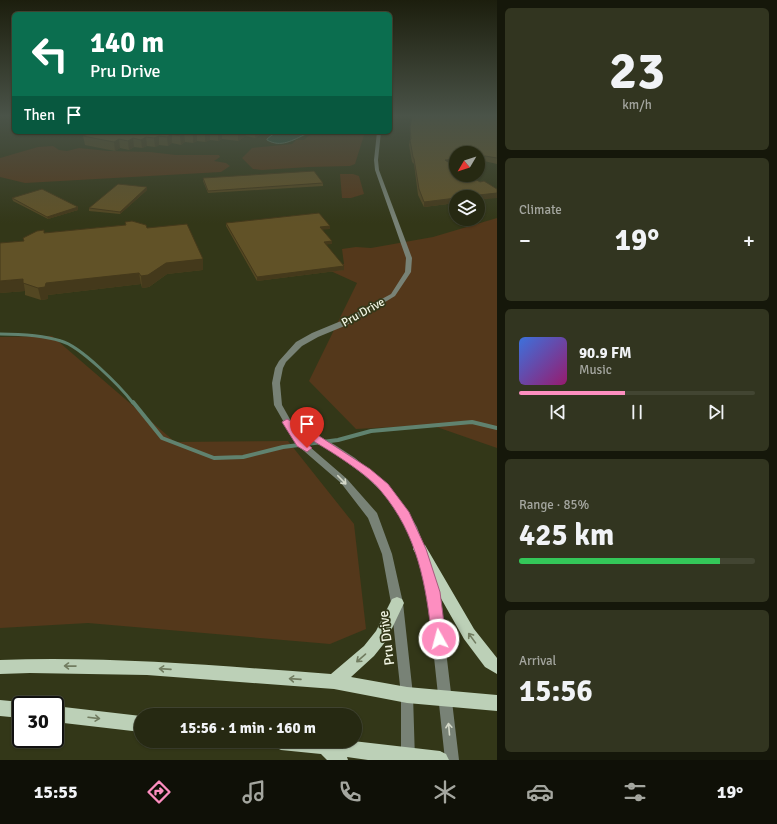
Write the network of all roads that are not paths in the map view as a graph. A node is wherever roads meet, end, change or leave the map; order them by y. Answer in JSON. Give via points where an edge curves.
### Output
{"nodes":[{"id":1,"x":378,"y":151,"type":"edge"},
{"id":2,"x":287,"y":422,"type":"junction"},
{"id":3,"x":420,"y":549,"type":"junction"},
{"id":4,"x":397,"y":603,"type":"junction"},
{"id":5,"x":0,"y":667,"type":"edge"},
{"id":6,"x":497,"y":667,"type":"edge"},
{"id":7,"x":334,"y":682,"type":"junction"},
{"id":8,"x":407,"y":695,"type":"junction"},
{"id":9,"x":446,"y":699,"type":"junction"},
{"id":10,"x":497,"y":703,"type":"edge"},
{"id":11,"x":0,"y":708,"type":"edge"},
{"id":12,"x":12,"y":709,"type":"edge"},
{"id":13,"x":64,"y":715,"type":"edge"},
{"id":14,"x":134,"y":723,"type":"edge"},
{"id":15,"x":327,"y":748,"type":"edge"},
{"id":16,"x":339,"y":748,"type":"edge"},
{"id":17,"x":408,"y":758,"type":"edge"},
{"id":18,"x":339,"y":760,"type":"edge"},
{"id":19,"x":440,"y":760,"type":"edge"},
{"id":20,"x":452,"y":760,"type":"edge"}],
"edges":[{"from":1,"to":2,"type":"street","name":"Pru Drive","via":[[377,170],[409,258],[408,272],[393,295],[384,302],[344,324],[307,339],[287,355],[279,368],[276,383],[278,405]]},
{"from":2,"to":3,"type":"street","via":[[328,446],[384,487],[405,515]]},
{"from":2,"to":4,"type":"street","name":"Pru Drive","one_way":true,"via":[[300,443],[344,481],[373,516],[387,554]]},
{"from":6,"to":3,"type":"main road","one_way":true,"via":[[490,662],[469,634]]},
{"from":3,"to":9,"type":"street","via":[[433,592]]},
{"from":4,"to":7,"type":"main road","one_way":true,"via":[[381,636],[369,651]]},
{"from":4,"to":8,"type":"street","name":"Pru Drive"},
{"from":7,"to":5,"type":"main road","one_way":true,"via":[[147,668]]},
{"from":7,"to":8,"type":"main road"},
{"from":8,"to":9,"type":"main road"},
{"from":8,"to":17,"type":"street","name":"Pru Drive"},
{"from":9,"to":10,"type":"main road"},
{"from":20,"to":9,"type":"street","one_way":true},
{"from":11,"to":12,"type":"main road"},
{"from":13,"to":14,"type":"main road","one_way":true},
{"from":15,"to":18,"type":"main road"},
{"from":16,"to":17,"type":"main road"},
{"from":17,"to":19,"type":"main road"}]}
